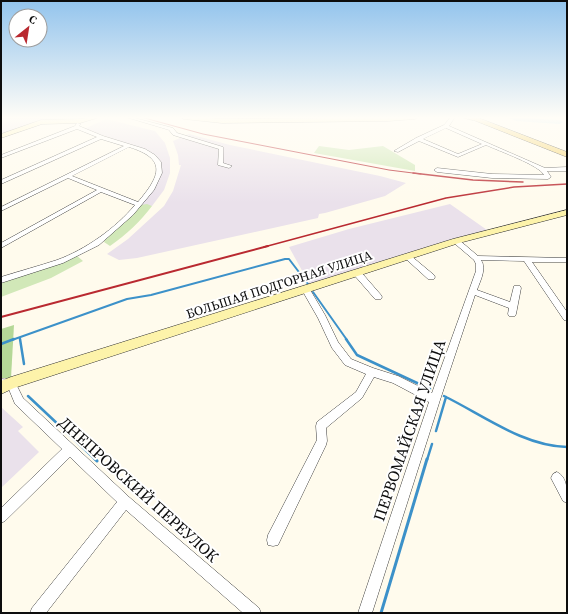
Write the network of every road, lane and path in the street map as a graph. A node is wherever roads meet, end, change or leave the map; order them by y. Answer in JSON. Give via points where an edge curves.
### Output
{"nodes":[{"id":1,"x":26,"y":146,"type":"edge"},
{"id":2,"x":82,"y":146,"type":"edge"},
{"id":3,"x":129,"y":146,"type":"edge"},
{"id":4,"x":131,"y":146,"type":"edge"},
{"id":5,"x":213,"y":146,"type":"edge"},
{"id":6,"x":407,"y":146,"type":"edge"},
{"id":7,"x":432,"y":146,"type":"edge"},
{"id":8,"x":482,"y":146,"type":"edge"},
{"id":9,"x":490,"y":146,"type":"edge"},
{"id":10,"x":544,"y":146,"type":"edge"},
{"id":11,"x":396,"y":151,"type":"dead end"},
{"id":12,"x":567,"y":155,"type":"edge"},
{"id":13,"x":458,"y":156,"type":"junction"},
{"id":14,"x":1,"y":157,"type":"edge"},
{"id":15,"x":229,"y":166,"type":"dead end"},
{"id":16,"x":567,"y":169,"type":"edge"},
{"id":17,"x":437,"y":170,"type":"dead end"},
{"id":18,"x":544,"y":170,"type":"junction"},
{"id":19,"x":457,"y":171,"type":"junction"},
{"id":20,"x":68,"y":176,"type":"junction"},
{"id":21,"x":1,"y":182,"type":"edge"},
{"id":22,"x":100,"y":190,"type":"junction"},
{"id":23,"x":139,"y":205,"type":"junction"},
{"id":24,"x":1,"y":209,"type":"edge"},
{"id":25,"x":567,"y":212,"type":"edge"},
{"id":26,"x":456,"y":241,"type":"junction"},
{"id":27,"x":1,"y":246,"type":"edge"},
{"id":28,"x":408,"y":257,"type":"junction"},
{"id":29,"x":476,"y":258,"type":"junction"},
{"id":30,"x":526,"y":259,"type":"junction"},
{"id":31,"x":567,"y":260,"type":"edge"},
{"id":32,"x":358,"y":274,"type":"junction"},
{"id":33,"x":431,"y":277,"type":"dead end"},
{"id":34,"x":1,"y":280,"type":"edge"},
{"id":35,"x":517,"y":288,"type":"dead end"},
{"id":36,"x":306,"y":290,"type":"junction"},
{"id":37,"x":472,"y":291,"type":"junction"},
{"id":38,"x":378,"y":297,"type":"dead end"},
{"id":39,"x":567,"y":318,"type":"edge"},
{"id":40,"x":372,"y":372,"type":"junction"},
{"id":41,"x":4,"y":385,"type":"edge"},
{"id":42,"x":435,"y":400,"type":"junction"},
{"id":43,"x":70,"y":449,"type":"junction"},
{"id":44,"x":557,"y":478,"type":"dead end"},
{"id":45,"x":567,"y":497,"type":"edge"},
{"id":46,"x":124,"y":501,"type":"junction"},
{"id":47,"x":1,"y":517,"type":"edge"},
{"id":48,"x":273,"y":540,"type":"dead end"},
{"id":49,"x":37,"y":613,"type":"edge"},
{"id":50,"x":254,"y":613,"type":"edge"},
{"id":51,"x":365,"y":613,"type":"edge"}],
"edges":[{"from":1,"to":14,"type":"street"},
{"from":2,"to":21,"type":"street"},
{"from":3,"to":20,"type":"street"},
{"from":4,"to":23,"type":"street","via":[[153,156],[158,162],[159,173],[151,190]]},
{"from":5,"to":15,"type":"street","via":[[221,148],[220,164]]},
{"from":6,"to":11,"type":"street"},
{"from":7,"to":13,"type":"street"},
{"from":8,"to":13,"type":"street"},
{"from":9,"to":18,"type":"street"},
{"from":10,"to":12,"type":"main road"},
{"from":13,"to":19,"type":"street"},
{"from":16,"to":18,"type":"street"},
{"from":17,"to":19,"type":"street"},
{"from":18,"to":19,"type":"street","via":[[548,177],[492,176]]},
{"from":20,"to":22,"type":"street"},
{"from":20,"to":24,"type":"street"},
{"from":22,"to":23,"type":"street"},
{"from":22,"to":27,"type":"street"},
{"from":23,"to":34,"type":"street","via":[[97,243],[61,261]]},
{"from":25,"to":26,"type":"main road","name":"БОЛЬШАЯ ПОДГОРНАЯ УЛИЦА"},
{"from":26,"to":28,"type":"main road","name":"БОЛЬШАЯ ПОДГОРНАЯ УЛИЦА"},
{"from":26,"to":29,"type":"street"},
{"from":28,"to":32,"type":"main road","name":"БОЛЬШАЯ ПОДГОРНАЯ УЛИЦА"},
{"from":28,"to":33,"type":"street"},
{"from":29,"to":30,"type":"street"},
{"from":29,"to":37,"type":"street","name":"ПЕРВОМАЙСКАЯ УЛИЦА","via":[[480,264],[480,271]]},
{"from":30,"to":31,"type":"street"},
{"from":30,"to":39,"type":"street"},
{"from":32,"to":36,"type":"main road","name":"БОЛЬШАЯ ПОДГОРНАЯ УЛИЦА"},
{"from":32,"to":38,"type":"street"},
{"from":35,"to":37,"type":"street","via":[[512,310]]},
{"from":36,"to":40,"type":"street","via":[[335,345],[348,362]]},
{"from":36,"to":41,"type":"main road","name":"БОЛЬШАЯ ПОДГОРНАЯ УЛИЦА"},
{"from":37,"to":42,"type":"street","name":"ПЕРВОМАЙСКАЯ УЛИЦА"},
{"from":40,"to":42,"type":"street","via":[[395,379]]},
{"from":40,"to":48,"type":"street","via":[[359,395],[321,426],[322,442]]},
{"from":41,"to":43,"type":"street","name":"ДНЕПРОВСКИЙ ПЕРЕУЛОК"},
{"from":42,"to":51,"type":"street","name":"ПЕРВОМАЙСКАЯ УЛИЦА"},
{"from":43,"to":46,"type":"street","name":"ДНЕПРОВСКИЙ ПЕРЕУЛОК"},
{"from":43,"to":47,"type":"street"},
{"from":44,"to":45,"type":"street"},
{"from":46,"to":49,"type":"street"},
{"from":46,"to":50,"type":"street","name":"ДНЕПРОВСКИЙ ПЕРЕУЛОК"}]}
